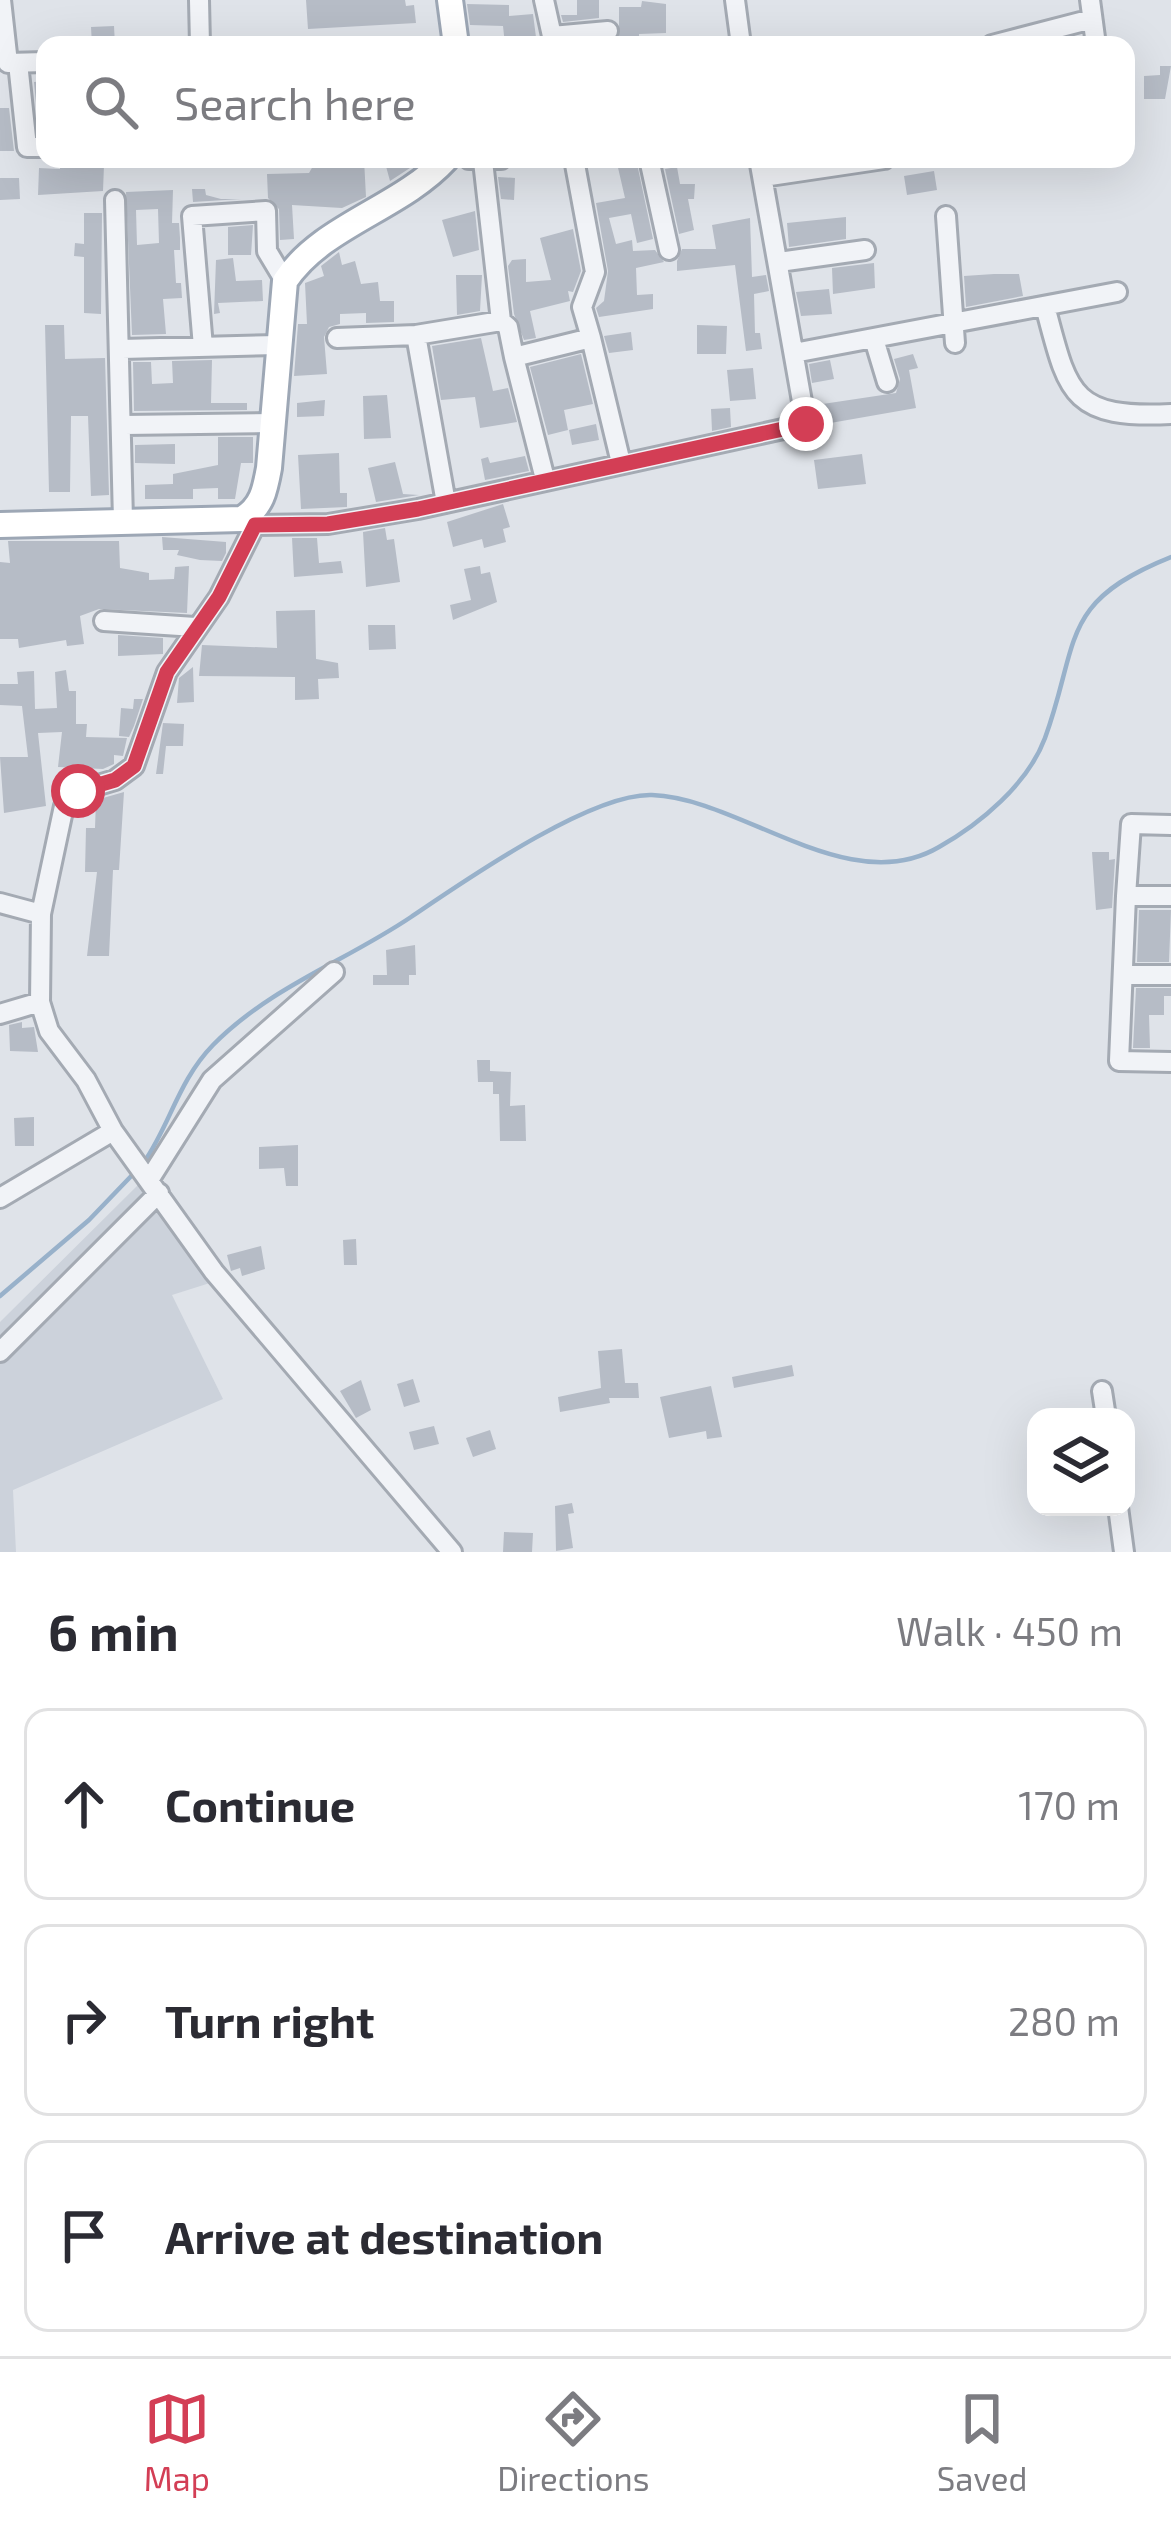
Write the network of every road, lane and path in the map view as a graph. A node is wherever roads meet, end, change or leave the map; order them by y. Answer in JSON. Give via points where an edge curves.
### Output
{"nodes":[{"id":1,"x":1,"y":0,"type":"edge"},
{"id":2,"x":199,"y":0,"type":"edge"},
{"id":3,"x":450,"y":0,"type":"edge"},
{"id":4,"x":544,"y":0,"type":"edge"},
{"id":5,"x":735,"y":0,"type":"edge"},
{"id":6,"x":1091,"y":10,"type":"edge"},
{"id":7,"x":608,"y":31,"type":"dead end"},
{"id":8,"x":200,"y":36,"type":"edge"},
{"id":9,"x":455,"y":36,"type":"edge"},
{"id":10,"x":740,"y":36,"type":"edge"},
{"id":11,"x":1017,"y":36,"type":"edge"},
{"id":12,"x":9,"y":63,"type":"edge"},
{"id":13,"x":36,"y":147,"type":"edge"},
{"id":14,"x":435,"y":168,"type":"edge"},
{"id":15,"x":485,"y":168,"type":"edge"},
{"id":16,"x":576,"y":168,"type":"edge"},
{"id":17,"x":651,"y":168,"type":"edge"},
{"id":18,"x":761,"y":168,"type":"edge"},
{"id":19,"x":115,"y":200,"type":"dead end"},
{"id":20,"x":946,"y":217,"type":"dead end"},
{"id":21,"x":669,"y":250,"type":"dead end"},
{"id":22,"x":865,"y":250,"type":"dead end"},
{"id":23,"x":779,"y":262,"type":"junction"},
{"id":24,"x":285,"y":281,"type":"junction"},
{"id":25,"x":1118,"y":292,"type":"dead end"},
{"id":26,"x":1045,"y":306,"type":"junction"},
{"id":27,"x":501,"y":321,"type":"junction"},
{"id":28,"x":954,"y":334,"type":"junction"},
{"id":29,"x":416,"y":335,"type":"junction"},
{"id":30,"x":337,"y":338,"type":"dead end"},
{"id":31,"x":591,"y":338,"type":"junction"},
{"id":32,"x":874,"y":339,"type":"junction"},
{"id":33,"x":278,"y":345,"type":"junction"},
{"id":34,"x":203,"y":347,"type":"junction"},
{"id":35,"x":122,"y":349,"type":"junction"},
{"id":36,"x":794,"y":353,"type":"junction"},
{"id":37,"x":514,"y":357,"type":"junction"},
{"id":38,"x":887,"y":382,"type":"dead end"},
{"id":39,"x":1171,"y":413,"type":"edge"},
{"id":40,"x":273,"y":423,"type":"junction"},
{"id":41,"x":124,"y":425,"type":"junction"},
{"id":42,"x":622,"y":463,"type":"junction"},
{"id":43,"x":545,"y":479,"type":"junction"},
{"id":44,"x":446,"y":503,"type":"junction"},
{"id":45,"x":254,"y":519,"type":"junction"},
{"id":46,"x":123,"y":520,"type":"junction"},
{"id":47,"x":0,"y":525,"type":"edge"},
{"id":48,"x":104,"y":621,"type":"dead end"},
{"id":49,"x":195,"y":627,"type":"junction"},
{"id":50,"x":1171,"y":825,"type":"edge"},
{"id":51,"x":1126,"y":896,"type":"junction"},
{"id":52,"x":1171,"y":896,"type":"edge"},
{"id":53,"x":0,"y":903,"type":"edge"},
{"id":54,"x":40,"y":914,"type":"junction"},
{"id":55,"x":334,"y":972,"type":"dead end"},
{"id":56,"x":1123,"y":975,"type":"junction"},
{"id":57,"x":1171,"y":975,"type":"edge"},
{"id":58,"x":40,"y":1002,"type":"junction"},
{"id":59,"x":0,"y":1014,"type":"edge"},
{"id":60,"x":1171,"y":1062,"type":"edge"},
{"id":61,"x":113,"y":1131,"type":"junction"},
{"id":62,"x":152,"y":1184,"type":"junction"},
{"id":63,"x":0,"y":1198,"type":"edge"},
{"id":64,"x":0,"y":1352,"type":"edge"},
{"id":65,"x":1102,"y":1391,"type":"dead end"},
{"id":66,"x":1105,"y":1408,"type":"edge"},
{"id":67,"x":1119,"y":1516,"type":"edge"},
{"id":68,"x":452,"y":1552,"type":"edge"},
{"id":69,"x":1124,"y":1552,"type":"edge"}],
"edges":[{"from":1,"to":12,"type":"street"},
{"from":2,"to":8,"type":"street"},
{"from":3,"to":9,"type":"main road"},
{"from":4,"to":7,"type":"street","via":[[552,36]]},
{"from":5,"to":10,"type":"street"},
{"from":6,"to":11,"type":"street"},
{"from":12,"to":13,"type":"street","via":[[27,147]]},
{"from":14,"to":24,"type":"main road","via":[[299,260]]},
{"from":15,"to":27,"type":"street"},
{"from":16,"to":31,"type":"street","via":[[596,272],[582,307]]},
{"from":17,"to":21,"type":"street"},
{"from":18,"to":23,"type":"street"},
{"from":19,"to":35,"type":"street"},
{"from":20,"to":28,"type":"street"},
{"from":22,"to":23,"type":"street"},
{"from":23,"to":36,"type":"street"},
{"from":24,"to":33,"type":"main road"},
{"from":24,"to":34,"type":"street","via":[[268,251],[266,212],[192,216]]},
{"from":25,"to":26,"type":"street"},
{"from":26,"to":28,"type":"street"},
{"from":26,"to":39,"type":"street","via":[[1065,382],[1076,393],[1127,416]]},
{"from":27,"to":29,"type":"street"},
{"from":27,"to":37,"type":"street"},
{"from":28,"to":32,"type":"street"},
{"from":29,"to":30,"type":"street"},
{"from":29,"to":44,"type":"street"},
{"from":31,"to":37,"type":"street"},
{"from":31,"to":42,"type":"street"},
{"from":32,"to":36,"type":"street"},
{"from":32,"to":38,"type":"street"},
{"from":33,"to":34,"type":"street"},
{"from":33,"to":40,"type":"main road"},
{"from":34,"to":35,"type":"street"},
{"from":35,"to":41,"type":"street"},
{"from":36,"to":42,"type":"street","via":[[806,424]]},
{"from":37,"to":43,"type":"street"},
{"from":40,"to":41,"type":"street"},
{"from":40,"to":45,"type":"main road"},
{"from":41,"to":46,"type":"street"},
{"from":42,"to":43,"type":"street"},
{"from":43,"to":44,"type":"street"},
{"from":44,"to":45,"type":"street","via":[[328,524]]},
{"from":45,"to":46,"type":"main road"},
{"from":45,"to":49,"type":"street","via":[[219,597]]},
{"from":46,"to":47,"type":"main road"},
{"from":48,"to":49,"type":"street"},
{"from":49,"to":54,"type":"street","via":[[167,672],[134,766],[78,791],[64,806]]},
{"from":50,"to":51,"type":"street","via":[[1131,824]]},
{"from":51,"to":52,"type":"street"},
{"from":51,"to":56,"type":"street"},
{"from":53,"to":54,"type":"street"},
{"from":54,"to":58,"type":"street"},
{"from":55,"to":62,"type":"street","via":[[212,1079]]},
{"from":56,"to":57,"type":"street"},
{"from":56,"to":60,"type":"street","via":[[1119,1061]]},
{"from":58,"to":59,"type":"street"},
{"from":58,"to":61,"type":"street"},
{"from":61,"to":62,"type":"street"},
{"from":61,"to":63,"type":"street"},
{"from":62,"to":64,"type":"street"},
{"from":62,"to":68,"type":"street","via":[[214,1272]]},
{"from":65,"to":66,"type":"street"},
{"from":67,"to":69,"type":"street"}]}
